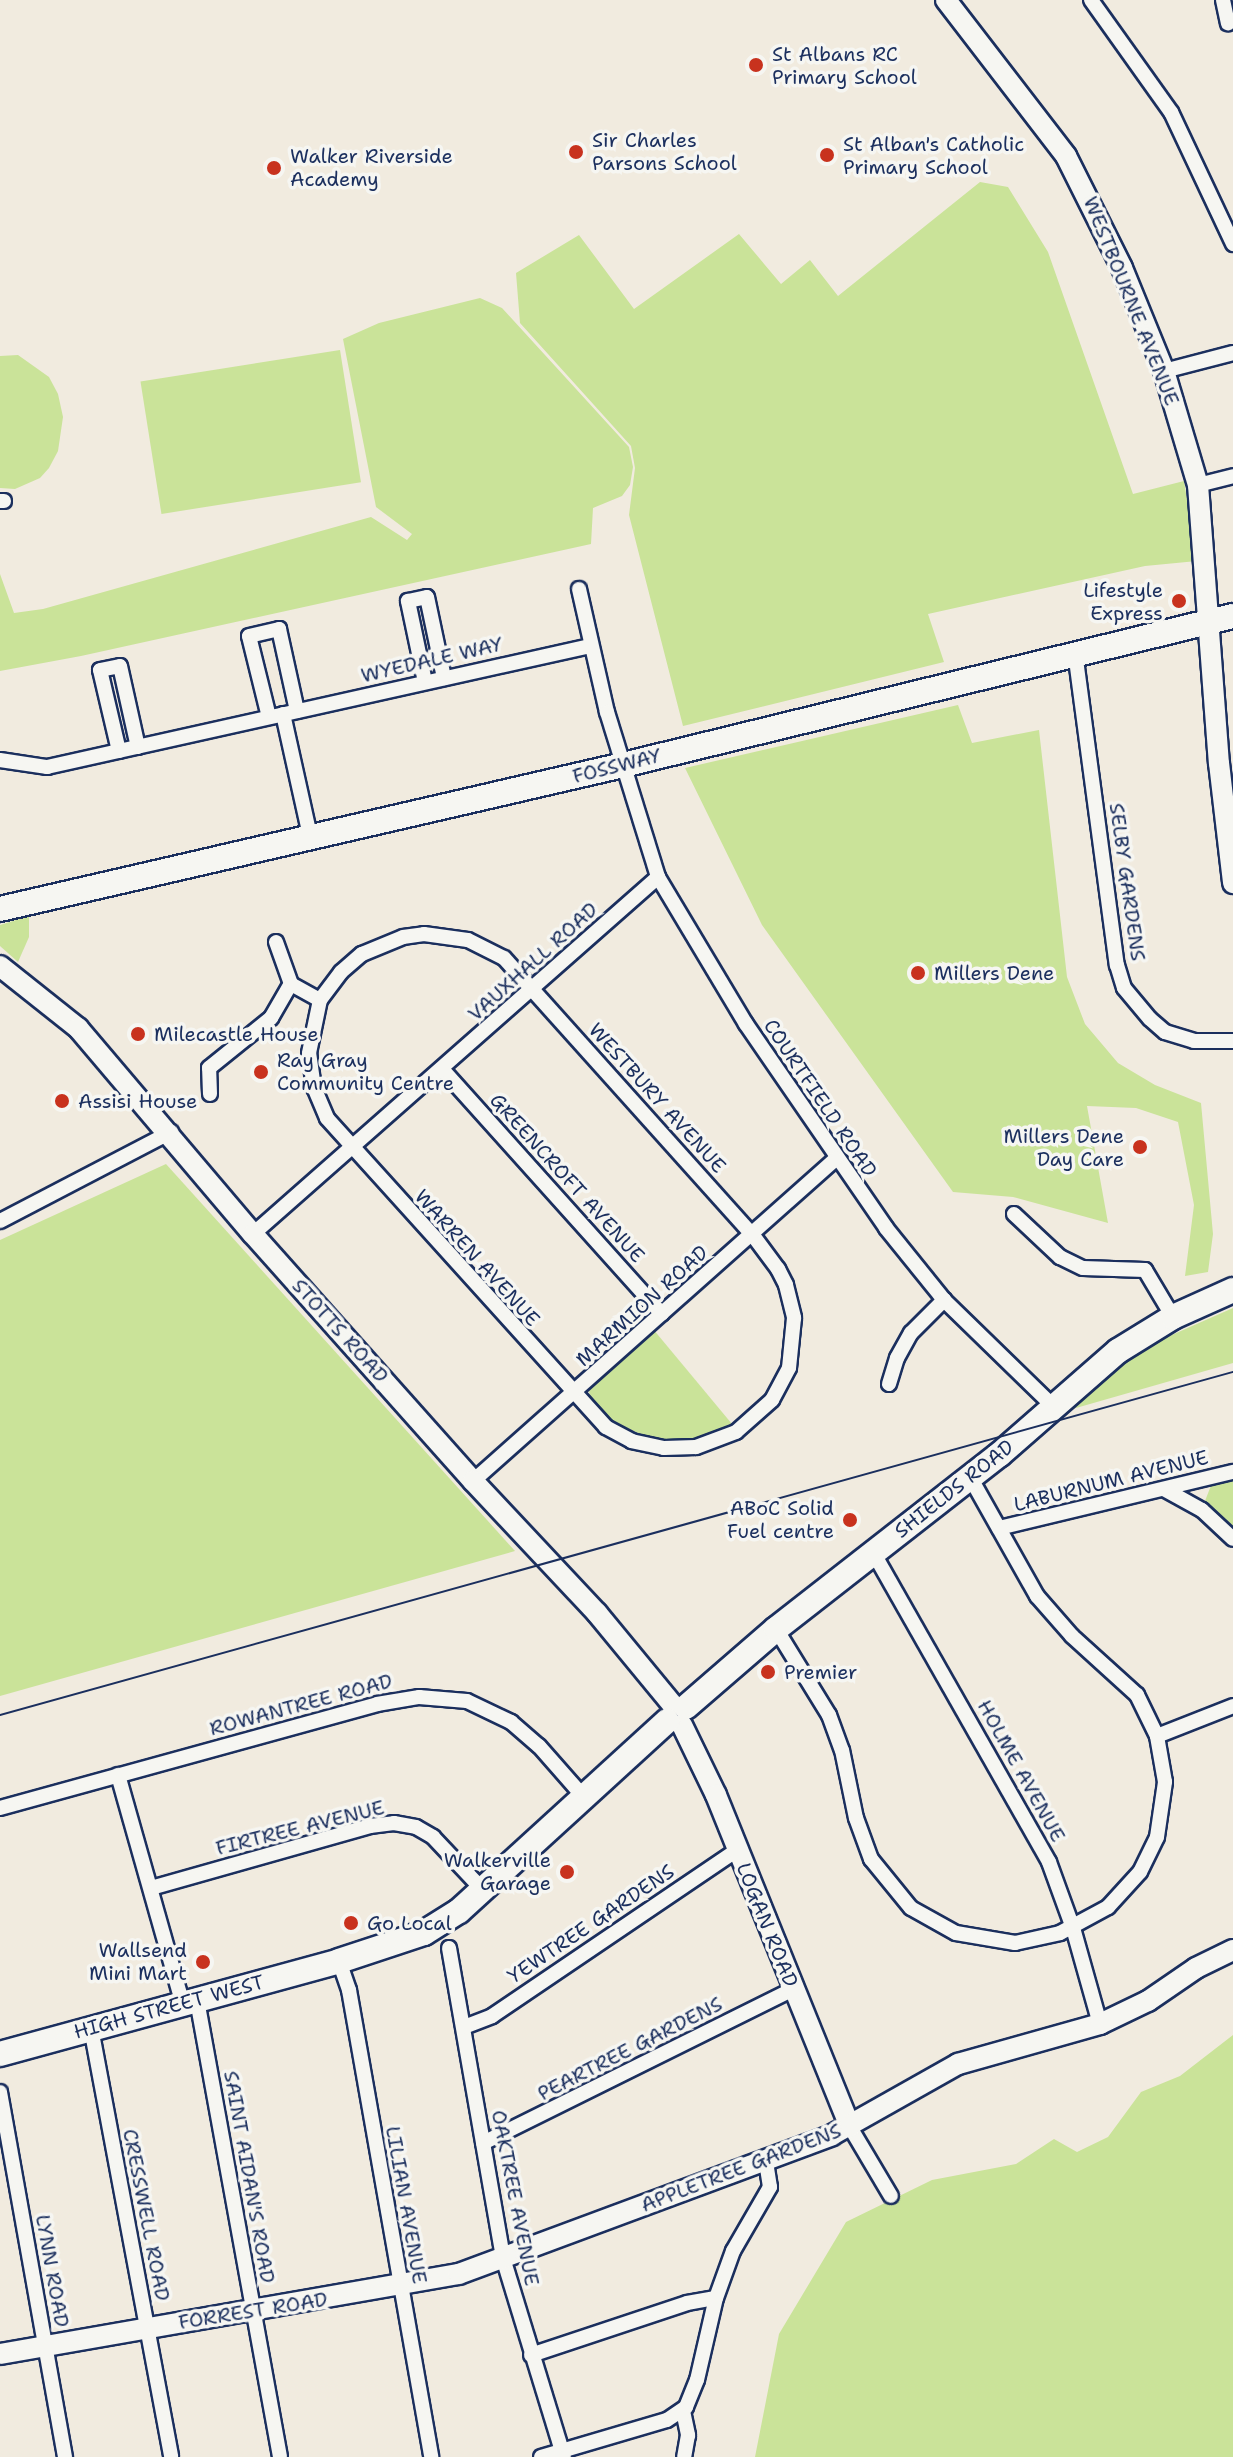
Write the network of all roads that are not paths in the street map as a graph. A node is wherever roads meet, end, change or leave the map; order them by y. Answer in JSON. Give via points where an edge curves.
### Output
{"nodes":[{"id":1,"x":946,"y":0,"type":"edge"},
{"id":2,"x":1091,"y":0,"type":"edge"},
{"id":3,"x":1223,"y":0,"type":"edge"},
{"id":4,"x":1228,"y":23,"type":"dead end"},
{"id":5,"x":1233,"y":244,"type":"edge"},
{"id":6,"x":1233,"y":353,"type":"edge"},
{"id":7,"x":1164,"y":371,"type":"junction"},
{"id":8,"x":1233,"y":476,"type":"edge"},
{"id":9,"x":1198,"y":485,"type":"junction"},
{"id":10,"x":579,"y":589,"type":"dead end"},
{"id":11,"x":1221,"y":619,"type":"edge"},
{"id":12,"x":590,"y":646,"type":"junction"},
{"id":13,"x":1075,"y":652,"type":"junction"},
{"id":14,"x":444,"y":678,"type":"junction"},
{"id":15,"x":425,"y":682,"type":"junction"},
{"id":16,"x":283,"y":714,"type":"junction"},
{"id":17,"x":138,"y":747,"type":"junction"},
{"id":18,"x":119,"y":751,"type":"junction"},
{"id":19,"x":0,"y":760,"type":"edge"},
{"id":20,"x":623,"y":765,"type":"junction"},
{"id":21,"x":310,"y":836,"type":"junction"},
{"id":22,"x":658,"y":877,"type":"junction"},
{"id":23,"x":1233,"y":883,"type":"edge"},
{"id":24,"x":0,"y":909,"type":"edge"},
{"id":25,"x":276,"y":942,"type":"dead end"},
{"id":26,"x":0,"y":966,"type":"edge"},
{"id":27,"x":291,"y":984,"type":"junction"},
{"id":28,"x":533,"y":988,"type":"junction"},
{"id":29,"x":320,"y":1000,"type":"junction"},
{"id":30,"x":1233,"y":1041,"type":"edge"},
{"id":31,"x":442,"y":1069,"type":"junction"},
{"id":32,"x":210,"y":1094,"type":"dead end"},
{"id":33,"x":171,"y":1132,"type":"junction"},
{"id":34,"x":351,"y":1149,"type":"junction"},
{"id":35,"x":836,"y":1159,"type":"junction"},
{"id":36,"x":1014,"y":1214,"type":"dead end"},
{"id":37,"x":1,"y":1218,"type":"edge"},
{"id":38,"x":253,"y":1234,"type":"junction"},
{"id":39,"x":752,"y":1234,"type":"junction"},
{"id":40,"x":1233,"y":1290,"type":"edge"},
{"id":41,"x":944,"y":1300,"type":"junction"},
{"id":42,"x":662,"y":1314,"type":"junction"},
{"id":43,"x":1173,"y":1317,"type":"junction"},
{"id":44,"x":889,"y":1384,"type":"dead end"},
{"id":45,"x":573,"y":1394,"type":"junction"},
{"id":46,"x":1054,"y":1407,"type":"junction"},
{"id":47,"x":1233,"y":1472,"type":"edge"},
{"id":48,"x":970,"y":1477,"type":"junction"},
{"id":49,"x":473,"y":1481,"type":"junction"},
{"id":50,"x":1164,"y":1489,"type":"junction"},
{"id":51,"x":999,"y":1528,"type":"junction"},
{"id":52,"x":1233,"y":1539,"type":"edge"},
{"id":53,"x":873,"y":1552,"type":"junction"},
{"id":54,"x":776,"y":1629,"type":"junction"},
{"id":55,"x":1233,"y":1706,"type":"edge"},
{"id":56,"x":677,"y":1714,"type":"junction"},
{"id":57,"x":1157,"y":1736,"type":"junction"},
{"id":58,"x":118,"y":1775,"type":"junction"},
{"id":59,"x":583,"y":1796,"type":"junction"},
{"id":60,"x":0,"y":1808,"type":"edge"},
{"id":61,"x":737,"y":1850,"type":"junction"},
{"id":62,"x":151,"y":1888,"type":"junction"},
{"id":63,"x":483,"y":1890,"type":"junction"},
{"id":64,"x":1073,"y":1928,"type":"junction"},
{"id":65,"x":449,"y":1948,"type":"dead end"},
{"id":66,"x":1233,"y":1950,"type":"edge"},
{"id":67,"x":339,"y":1961,"type":"junction"},
{"id":68,"x":793,"y":1989,"type":"junction"},
{"id":69,"x":190,"y":2002,"type":"junction"},
{"id":70,"x":1100,"y":2024,"type":"junction"},
{"id":71,"x":464,"y":2027,"type":"junction"},
{"id":72,"x":91,"y":2028,"type":"junction"},
{"id":73,"x":0,"y":2054,"type":"edge"},
{"id":74,"x":0,"y":2092,"type":"edge"},
{"id":75,"x":850,"y":2127,"type":"junction"},
{"id":76,"x":483,"y":2143,"type":"junction"},
{"id":77,"x":766,"y":2161,"type":"junction"},
{"id":78,"x":891,"y":2196,"type":"dead end"},
{"id":79,"x":503,"y":2258,"type":"junction"},
{"id":80,"x":400,"y":2287,"type":"junction"},
{"id":81,"x":716,"y":2298,"type":"junction"},
{"id":82,"x":255,"y":2311,"type":"junction"},
{"id":83,"x":147,"y":2329,"type":"junction"},
{"id":84,"x":46,"y":2346,"type":"junction"},
{"id":85,"x":0,"y":2354,"type":"edge"},
{"id":86,"x":531,"y":2355,"type":"junction"},
{"id":87,"x":683,"y":2411,"type":"junction"},
{"id":88,"x":563,"y":2454,"type":"edge"},
{"id":89,"x":281,"y":2456,"type":"edge"},
{"id":90,"x":65,"y":2457,"type":"edge"},
{"id":91,"x":171,"y":2457,"type":"edge"},
{"id":92,"x":431,"y":2457,"type":"edge"},
{"id":93,"x":541,"y":2457,"type":"edge"},
{"id":94,"x":684,"y":2457,"type":"edge"}],
"edges":[{"from":1,"to":7,"type":"street","name":"WESTBOURNE AVENUE","via":[[1071,166],[1122,268]]},
{"from":2,"to":5,"type":"street","via":[[1171,112]]},
{"from":3,"to":4,"type":"street"},
{"from":6,"to":7,"type":"street"},
{"from":7,"to":9,"type":"street","name":"WESTBOURNE AVENUE"},
{"from":8,"to":9,"type":"street"},
{"from":9,"to":11,"type":"street","name":"WESTBOURNE AVENUE"},
{"from":10,"to":12,"type":"street"},
{"from":11,"to":13,"type":"main road","name":"FOSSWAY"},
{"from":11,"to":23,"type":"street","name":"WESTBOURNE AVENUE","via":[[1219,763]]},
{"from":12,"to":14,"type":"street","name":"WYEDALE WAY"},
{"from":12,"to":20,"type":"street"},
{"from":13,"to":20,"type":"main road","name":"FOSSWAY"},
{"from":13,"to":30,"type":"street","name":"SELBY GARDENS","via":[[1124,988],[1165,1032],[1194,1041]]},
{"from":14,"to":15,"type":"street","name":"WYEDALE WAY"},
{"from":14,"to":15,"type":"street","via":[[427,597],[408,601]]},
{"from":15,"to":16,"type":"street","name":"WYEDALE WAY"},
{"from":16,"to":16,"type":"street","via":[[279,629],[249,636]]},
{"from":16,"to":17,"type":"street","name":"WYEDALE WAY"},
{"from":16,"to":21,"type":"street"},
{"from":17,"to":18,"type":"street","name":"WYEDALE WAY"},
{"from":17,"to":18,"type":"street","via":[[120,666],[100,670]]},
{"from":18,"to":19,"type":"street","name":"WYEDALE WAY","via":[[47,767]]},
{"from":20,"to":21,"type":"main road","name":"FOSSWAY"},
{"from":20,"to":22,"type":"street","name":"COURTFIELD ROAD"},
{"from":21,"to":24,"type":"main road","name":"FOSSWAY"},
{"from":22,"to":28,"type":"street","name":"VAUXHALL ROAD"},
{"from":22,"to":35,"type":"street","name":"COURTFIELD ROAD","via":[[746,1024]]},
{"from":25,"to":27,"type":"street"},
{"from":26,"to":33,"type":"street","name":"STOTTS ROAD","via":[[78,1028]]},
{"from":27,"to":29,"type":"street"},
{"from":27,"to":32,"type":"street","via":[[271,1018],[209,1068]]},
{"from":28,"to":29,"type":"street","name":"WESTBURY AVENUE","via":[[490,949],[448,935],[424,934],[362,954]]},
{"from":28,"to":31,"type":"street","name":"VAUXHALL ROAD"},
{"from":28,"to":39,"type":"street","name":"WESTBURY AVENUE"},
{"from":29,"to":34,"type":"street","name":"WARREN AVENUE","via":[[310,1038],[314,1088],[327,1118]]},
{"from":31,"to":34,"type":"street","name":"VAUXHALL ROAD"},
{"from":31,"to":42,"type":"street","name":"GREENCROFT AVENUE"},
{"from":33,"to":37,"type":"street"},
{"from":33,"to":38,"type":"street","name":"STOTTS ROAD"},
{"from":34,"to":38,"type":"street","name":"VAUXHALL ROAD"},
{"from":34,"to":45,"type":"street","name":"WARREN AVENUE"},
{"from":35,"to":39,"type":"street","name":"MARMION ROAD"},
{"from":35,"to":41,"type":"street","name":"COURTFIELD ROAD"},
{"from":36,"to":43,"type":"street","via":[[1060,1257],[1083,1268],[1145,1270]]},
{"from":38,"to":49,"type":"street","name":"STOTTS ROAD"},
{"from":39,"to":42,"type":"street","name":"MARMION ROAD"},
{"from":39,"to":45,"type":"street","name":"WESTBURY AVENUE","via":[[786,1285],[795,1335],[782,1384],[749,1423],[726,1438],[696,1447],[648,1446],[606,1427]]},
{"from":40,"to":43,"type":"main road","name":"SHIELDS ROAD"},
{"from":41,"to":44,"type":"street","via":[[911,1333]]},
{"from":41,"to":46,"type":"street","name":"COURTFIELD ROAD"},
{"from":42,"to":45,"type":"street","name":"MARMION ROAD"},
{"from":43,"to":46,"type":"main road","name":"SHIELDS ROAD","via":[[1118,1351]]},
{"from":45,"to":49,"type":"street","name":"MARMION ROAD"},
{"from":46,"to":48,"type":"main road","name":"SHIELDS ROAD"},
{"from":47,"to":50,"type":"street","name":"LABURNUM AVENUE"},
{"from":48,"to":51,"type":"street"},
{"from":48,"to":53,"type":"main road","name":"SHIELDS ROAD"},
{"from":49,"to":56,"type":"street","name":"STOTTS ROAD","via":[[587,1602]]},
{"from":50,"to":51,"type":"street","name":"LABURNUM AVENUE"},
{"from":50,"to":52,"type":"street","via":[[1202,1510]]},
{"from":51,"to":57,"type":"street","via":[[1037,1596],[1137,1695]]},
{"from":53,"to":54,"type":"main road","name":"SHIELDS ROAD"},
{"from":53,"to":64,"type":"street","name":"HOLME AVENUE","via":[[1035,1833]]},
{"from":54,"to":56,"type":"main road","name":"SHIELDS ROAD"},
{"from":54,"to":64,"type":"street","via":[[829,1715],[862,1838],[897,1894],[941,1927],[992,1942],[1031,1942]]},
{"from":55,"to":57,"type":"street"},
{"from":56,"to":59,"type":"main road","name":"SHIELDS ROAD"},
{"from":56,"to":61,"type":"street","name":"LOGAN ROAD"},
{"from":57,"to":64,"type":"street","via":[[1165,1795],[1152,1849],[1123,1894]]},
{"from":58,"to":59,"type":"street","name":"ROWANTREE ROAD","via":[[377,1704],[443,1697],[467,1701],[511,1722]]},
{"from":58,"to":60,"type":"street","name":"ROWANTREE ROAD"},
{"from":58,"to":62,"type":"street","name":"SAINT AIDAN'S ROAD"},
{"from":59,"to":63,"type":"main road","name":"SHIELDS ROAD"},
{"from":61,"to":68,"type":"street","name":"LOGAN ROAD"},
{"from":61,"to":71,"type":"street","name":"YEWTREE GARDENS","via":[[492,2016]]},
{"from":62,"to":63,"type":"street","name":"FIRTREE AVENUE","via":[[394,1823],[433,1837]]},
{"from":62,"to":69,"type":"street","name":"SAINT AIDAN'S ROAD"},
{"from":63,"to":67,"type":"main road","name":"SHIELDS ROAD","via":[[424,1933]]},
{"from":64,"to":70,"type":"street","name":"HOLME AVENUE"},
{"from":65,"to":71,"type":"street","name":"OAKTREE AVENUE"},
{"from":66,"to":70,"type":"street","name":"APPLETREE GARDENS"},
{"from":67,"to":69,"type":"main road","name":"HIGH STREET WEST"},
{"from":67,"to":80,"type":"street","name":"LILIAN AVENUE","via":[[349,1990]]},
{"from":68,"to":75,"type":"street","name":"LOGAN ROAD"},
{"from":68,"to":76,"type":"street","name":"PEARTREE GARDENS"},
{"from":69,"to":72,"type":"main road","name":"HIGH STREET WEST"},
{"from":69,"to":82,"type":"street","name":"SAINT AIDAN'S ROAD"},
{"from":70,"to":75,"type":"street","name":"APPLETREE GARDENS","via":[[958,2064]]},
{"from":71,"to":76,"type":"street","name":"OAKTREE AVENUE"},
{"from":72,"to":73,"type":"main road","name":"HIGH STREET WEST"},
{"from":72,"to":83,"type":"street","name":"CRESSWELL ROAD"},
{"from":74,"to":84,"type":"street","name":"LYNN ROAD"},
{"from":75,"to":77,"type":"street","name":"APPLETREE GARDENS"},
{"from":75,"to":78,"type":"street"},
{"from":76,"to":79,"type":"street","name":"OAKTREE AVENUE"},
{"from":77,"to":79,"type":"street","name":"APPLETREE GARDENS"},
{"from":77,"to":81,"type":"street","via":[[770,2187],[739,2239]]},
{"from":79,"to":80,"type":"street","name":"FORREST ROAD"},
{"from":79,"to":86,"type":"street","name":"OAKTREE AVENUE"},
{"from":80,"to":82,"type":"street","name":"FORREST ROAD"},
{"from":80,"to":92,"type":"street","name":"LILIAN AVENUE"},
{"from":81,"to":86,"type":"street"},
{"from":81,"to":87,"type":"street","via":[[697,2380]]},
{"from":82,"to":83,"type":"street","name":"FORREST ROAD"},
{"from":82,"to":89,"type":"street","name":"SAINT AIDAN'S ROAD"},
{"from":83,"to":84,"type":"street","name":"FORREST ROAD"},
{"from":83,"to":91,"type":"street","name":"CRESSWELL ROAD"},
{"from":84,"to":85,"type":"street","name":"FORREST ROAD"},
{"from":84,"to":90,"type":"street","name":"LYNN ROAD"},
{"from":86,"to":88,"type":"street","name":"OAKTREE AVENUE"},
{"from":87,"to":88,"type":"street"},
{"from":87,"to":94,"type":"street","via":[[688,2435]]},
{"from":88,"to":93,"type":"street"}]}
